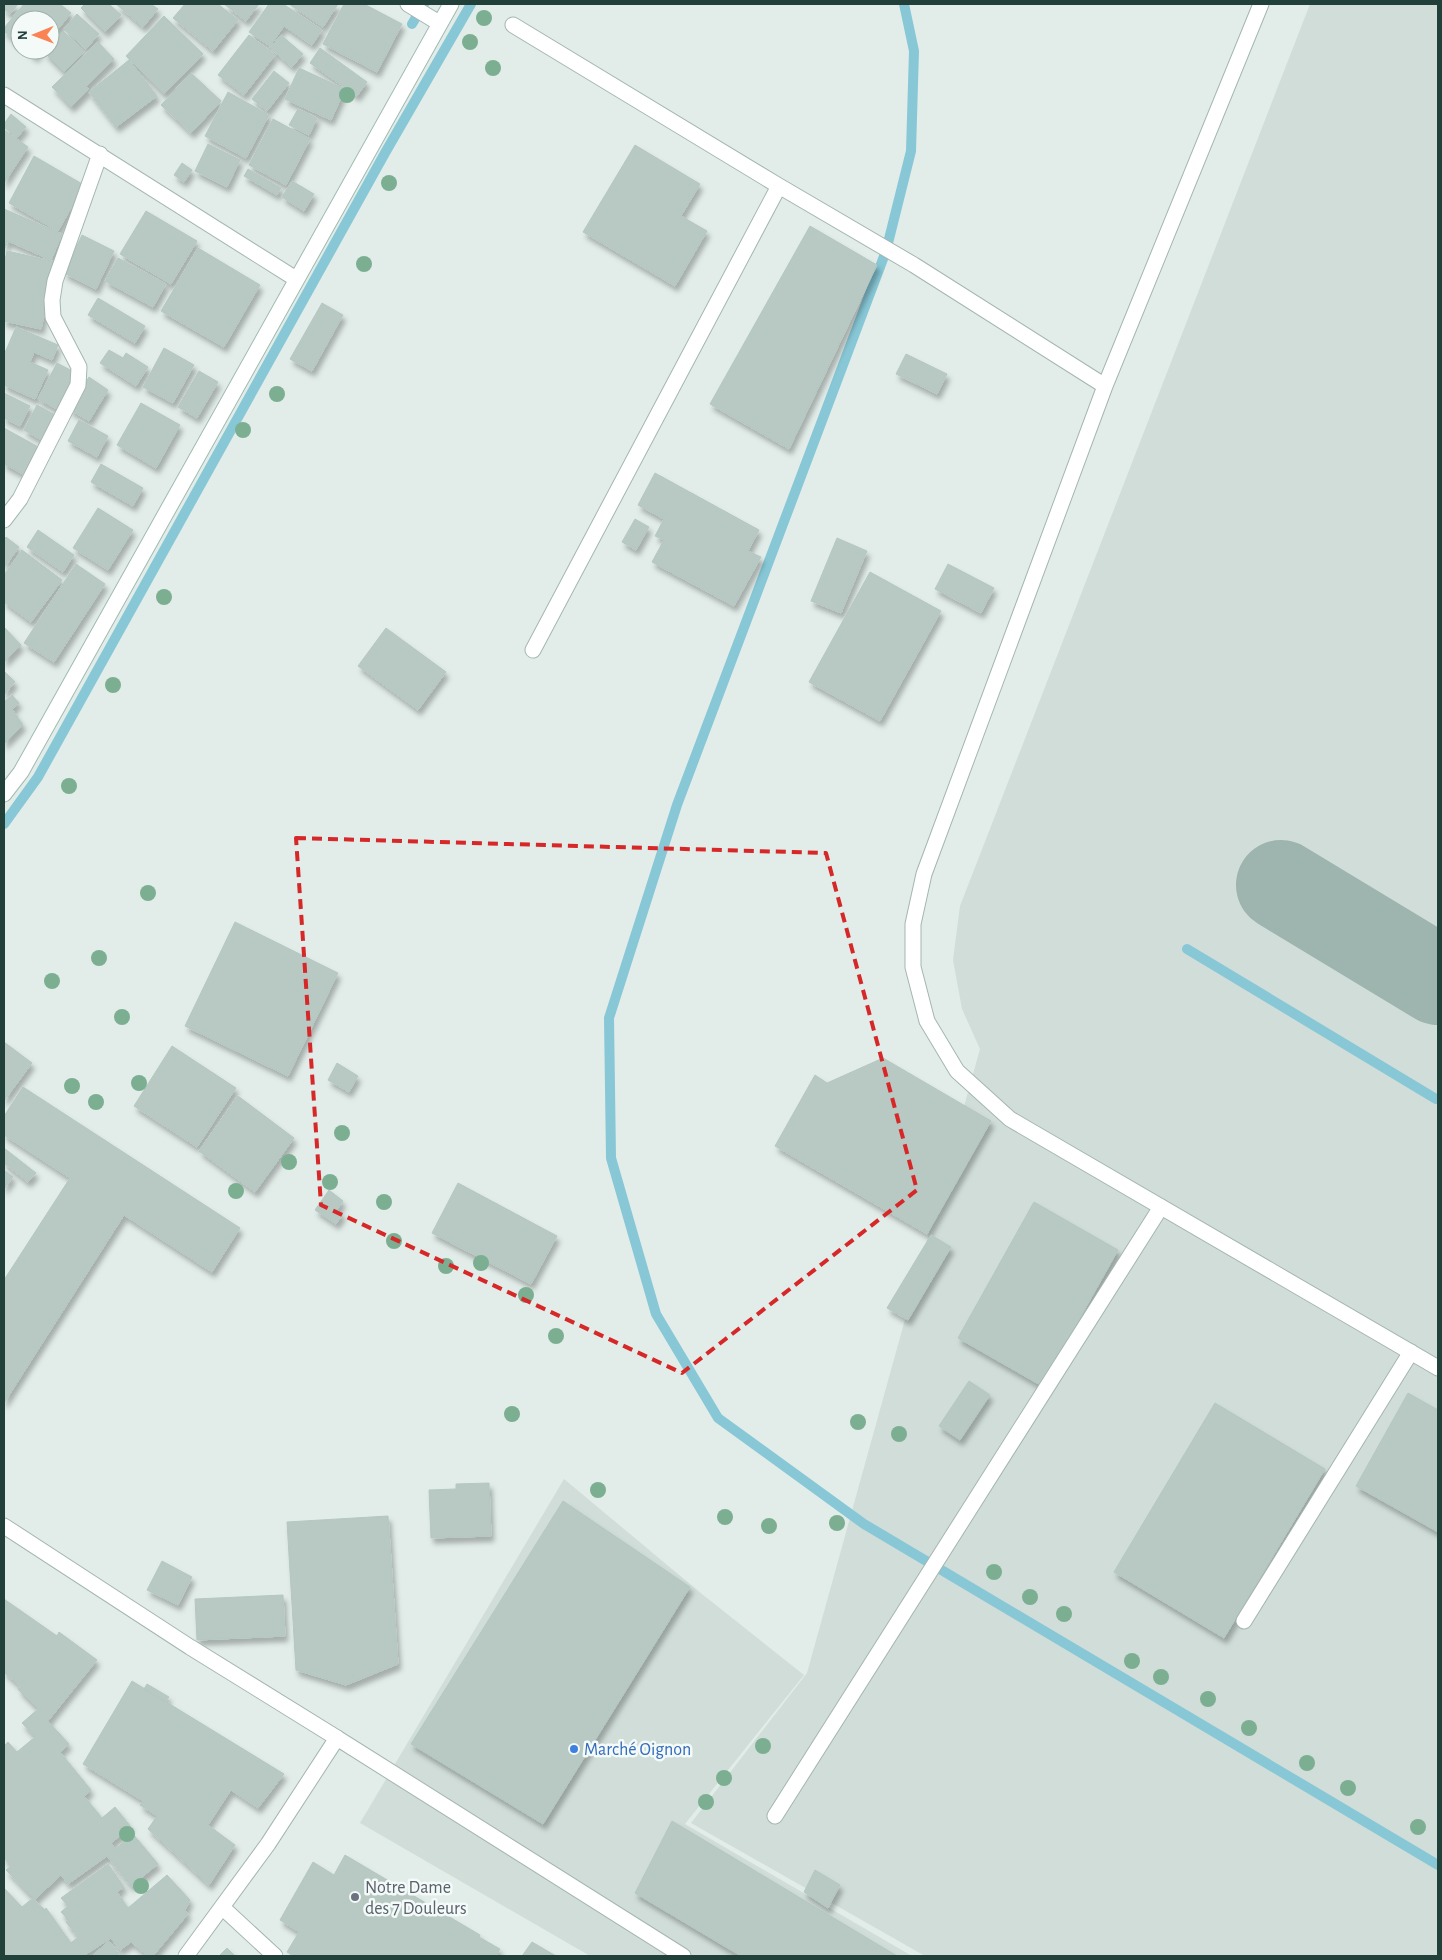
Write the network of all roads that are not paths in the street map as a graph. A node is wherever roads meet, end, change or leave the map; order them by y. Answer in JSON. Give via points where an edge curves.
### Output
{"nodes":[{"id":1,"x":408,"y":4,"type":"edge"},
{"id":2,"x":451,"y":4,"type":"edge"},
{"id":3,"x":1261,"y":4,"type":"edge"},
{"id":4,"x":439,"y":22,"type":"junction"},
{"id":5,"x":513,"y":25,"type":"dead end"},
{"id":6,"x":4,"y":95,"type":"edge"},
{"id":7,"x":100,"y":154,"type":"junction"},
{"id":8,"x":779,"y":186,"type":"junction"},
{"id":9,"x":296,"y":279,"type":"junction"},
{"id":10,"x":1105,"y":386,"type":"junction"},
{"id":11,"x":4,"y":520,"type":"edge"},
{"id":12,"x":533,"y":650,"type":"dead end"},
{"id":13,"x":4,"y":794,"type":"edge"},
{"id":14,"x":1161,"y":1207,"type":"junction"},
{"id":15,"x":1412,"y":1352,"type":"junction"},
{"id":16,"x":1438,"y":1368,"type":"edge"},
{"id":17,"x":4,"y":1526,"type":"edge"},
{"id":18,"x":1244,"y":1621,"type":"dead end"},
{"id":19,"x":337,"y":1738,"type":"junction"},
{"id":20,"x":775,"y":1816,"type":"dead end"},
{"id":21,"x":223,"y":1908,"type":"junction"},
{"id":22,"x":186,"y":1956,"type":"edge"},
{"id":23,"x":275,"y":1956,"type":"edge"},
{"id":24,"x":684,"y":1956,"type":"edge"}],
"edges":[{"from":1,"to":4,"type":"street"},
{"from":2,"to":4,"type":"street"},
{"from":3,"to":10,"type":"street"},
{"from":4,"to":9,"type":"street"},
{"from":5,"to":8,"type":"street"},
{"from":6,"to":7,"type":"street"},
{"from":7,"to":9,"type":"street"},
{"from":7,"to":11,"type":"street","via":[[55,281],[52,300],[53,317],[79,367],[78,385],[20,499]]},
{"from":8,"to":10,"type":"street","via":[[914,265]]},
{"from":8,"to":12,"type":"street"},
{"from":9,"to":13,"type":"street","via":[[21,772]]},
{"from":10,"to":14,"type":"street","via":[[924,874],[913,924],[913,967],[927,1021],[957,1071],[1010,1119]]},
{"from":14,"to":15,"type":"street"},
{"from":14,"to":20,"type":"street"},
{"from":15,"to":16,"type":"street"},
{"from":15,"to":18,"type":"street"},
{"from":17,"to":19,"type":"street"},
{"from":19,"to":21,"type":"street"},
{"from":19,"to":24,"type":"street"},
{"from":21,"to":22,"type":"street"},
{"from":21,"to":23,"type":"street"}]}
